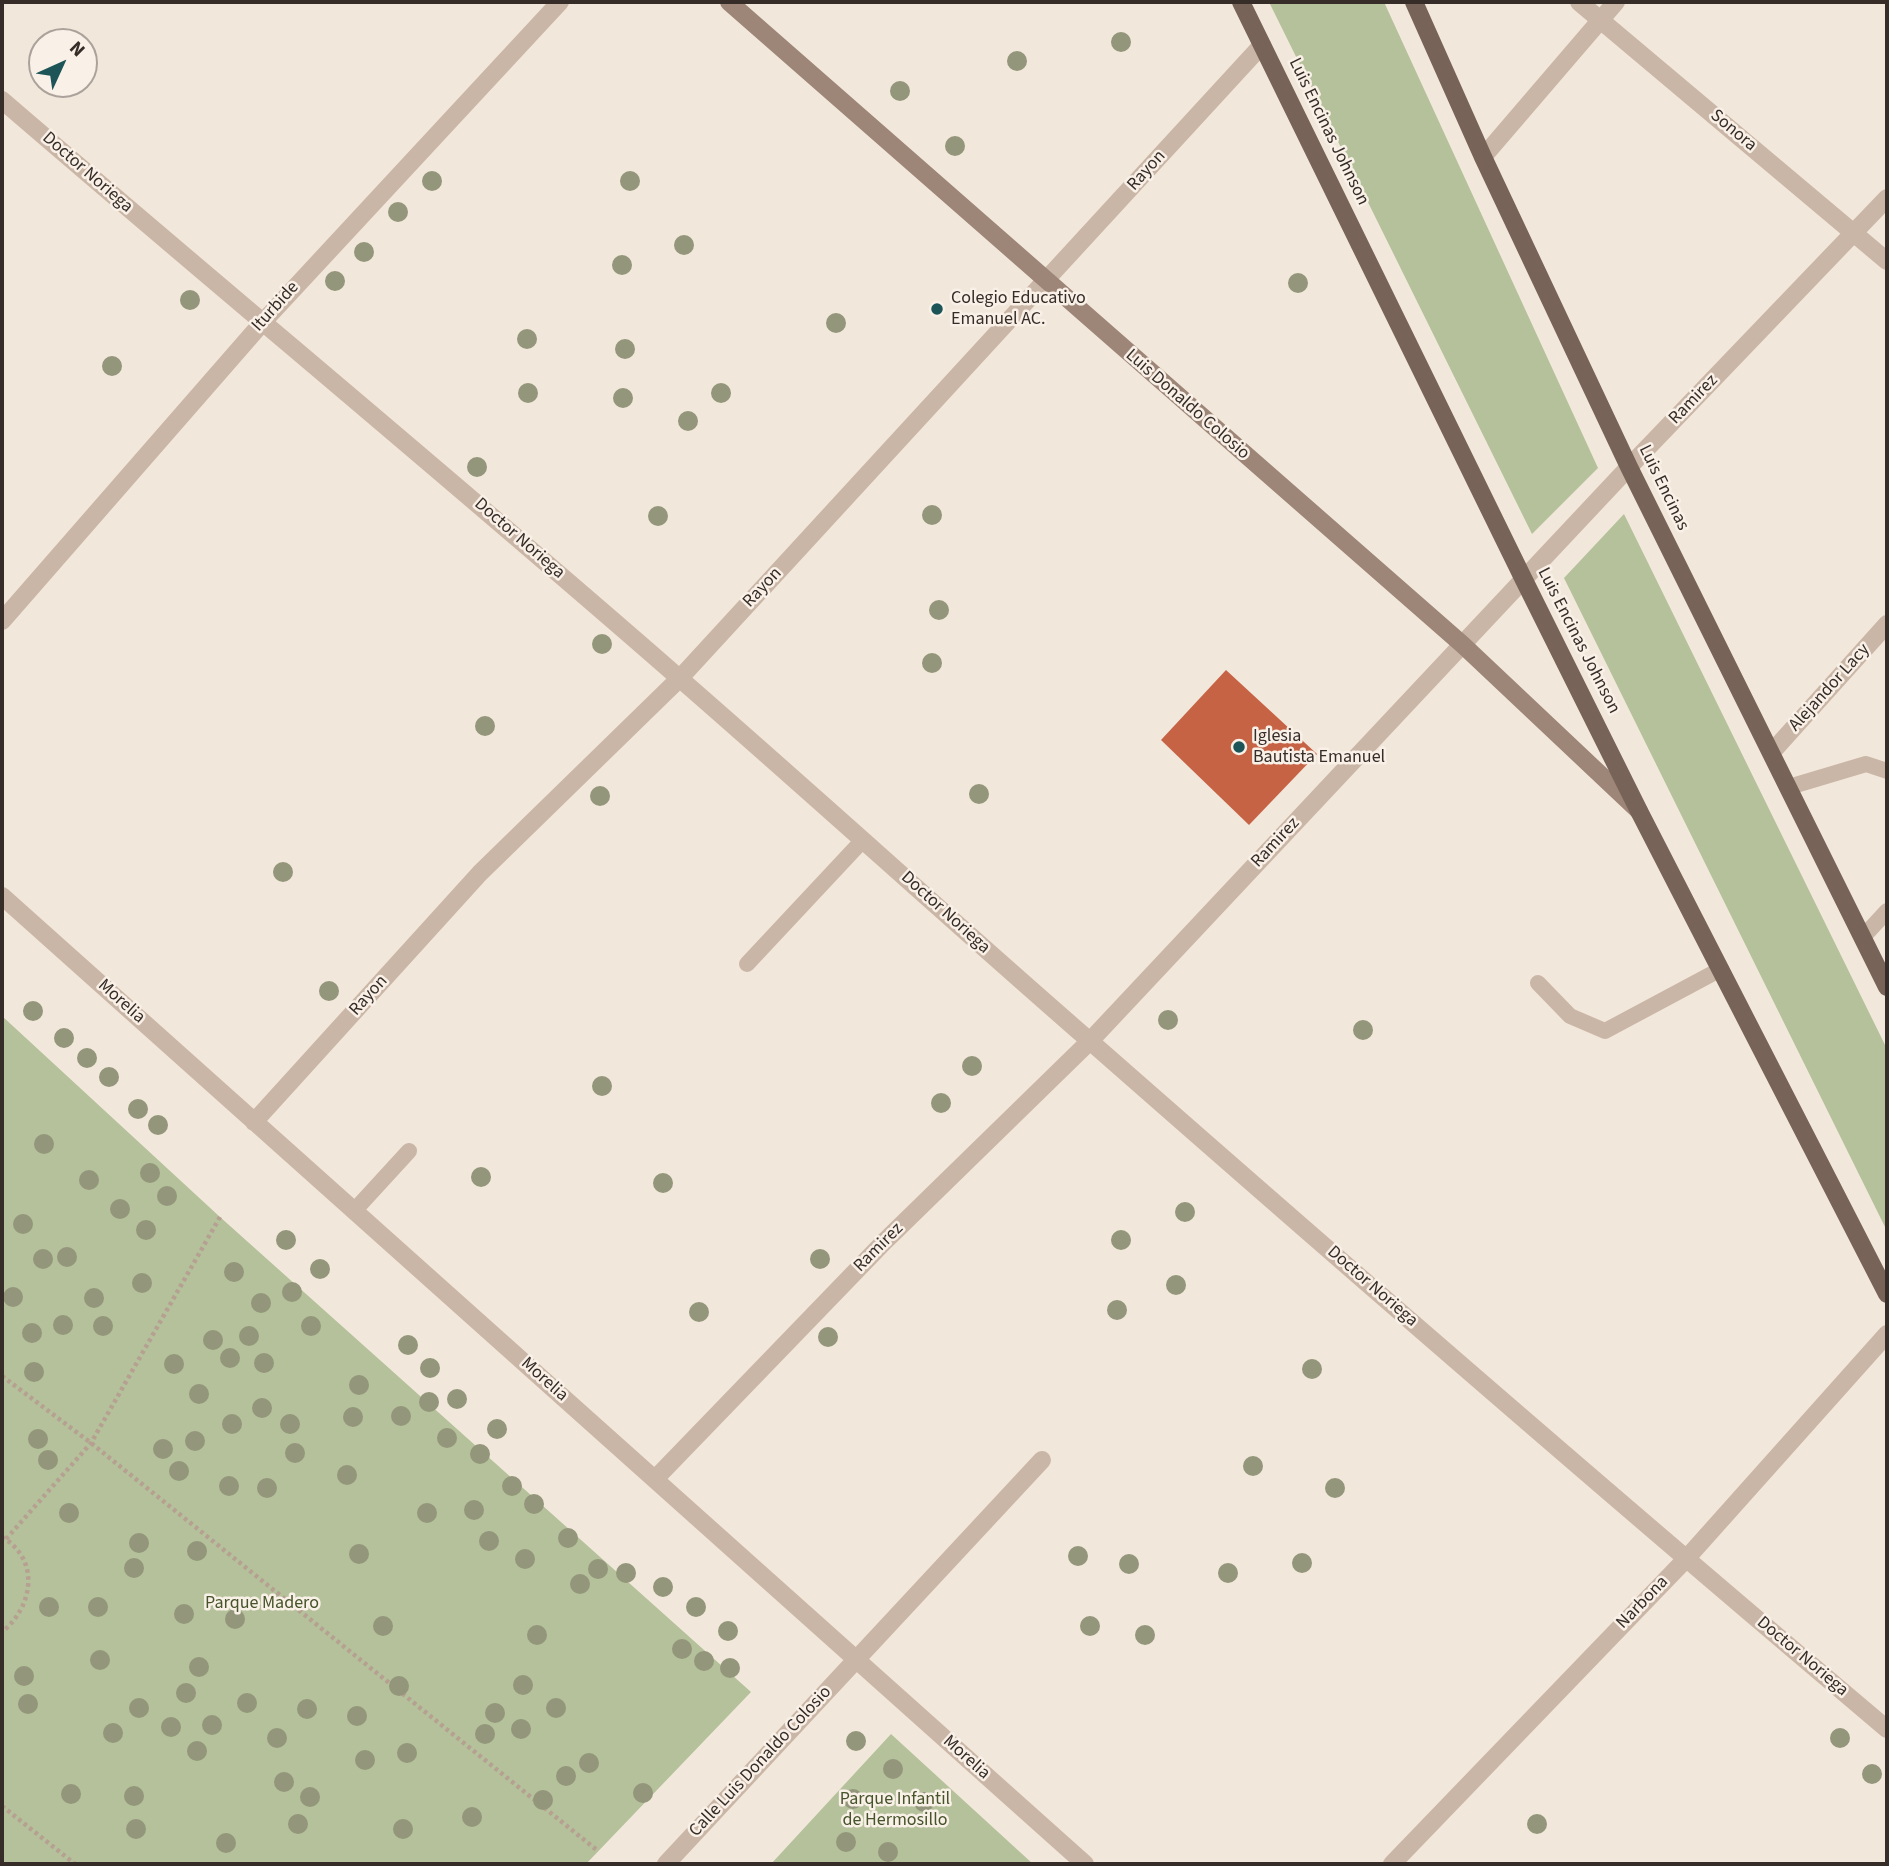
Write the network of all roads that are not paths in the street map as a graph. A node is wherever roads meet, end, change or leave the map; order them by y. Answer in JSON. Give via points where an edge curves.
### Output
{"nodes":[{"id":1,"x":560,"y":2,"type":"edge"},
{"id":2,"x":729,"y":2,"type":"edge"},
{"id":3,"x":1241,"y":2,"type":"edge"},
{"id":4,"x":1414,"y":2,"type":"edge"},
{"id":5,"x":1579,"y":2,"type":"edge"},
{"id":6,"x":1616,"y":2,"type":"edge"},
{"id":7,"x":1601,"y":20,"type":"junction"},
{"id":8,"x":1262,"y":45,"type":"junction"},
{"id":9,"x":2,"y":100,"type":"edge"},
{"id":10,"x":1483,"y":157,"type":"junction"},
{"id":11,"x":1887,"y":198,"type":"edge"},
{"id":12,"x":1854,"y":232,"type":"junction"},
{"id":13,"x":1887,"y":261,"type":"edge"},
{"id":14,"x":1046,"y":282,"type":"junction"},
{"id":15,"x":262,"y":323,"type":"junction"},
{"id":16,"x":1629,"y":467,"type":"junction"},
{"id":17,"x":1524,"y":580,"type":"junction"},
{"id":18,"x":2,"y":621,"type":"edge"},
{"id":19,"x":1887,"y":624,"type":"edge"},
{"id":20,"x":1463,"y":645,"type":"junction"},
{"id":21,"x":680,"y":678,"type":"junction"},
{"id":22,"x":1772,"y":752,"type":"junction"},
{"id":23,"x":1887,"y":771,"type":"edge"},
{"id":24,"x":1789,"y":787,"type":"junction"},
{"id":25,"x":1640,"y":813,"type":"junction"},
{"id":26,"x":863,"y":840,"type":"junction"},
{"id":27,"x":2,"y":896,"type":"edge"},
{"id":28,"x":1887,"y":911,"type":"edge"},
{"id":29,"x":1863,"y":937,"type":"junction"},
{"id":30,"x":747,"y":964,"type":"dead end"},
{"id":31,"x":1721,"y":969,"type":"junction"},
{"id":32,"x":1538,"y":983,"type":"dead end"},
{"id":33,"x":1887,"y":987,"type":"edge"},
{"id":34,"x":1090,"y":1041,"type":"junction"},
{"id":35,"x":254,"y":1122,"type":"junction"},
{"id":36,"x":409,"y":1151,"type":"dead end"},
{"id":37,"x":354,"y":1211,"type":"junction"},
{"id":38,"x":1887,"y":1294,"type":"edge"},
{"id":39,"x":1887,"y":1334,"type":"edge"},
{"id":40,"x":1042,"y":1460,"type":"dead end"},
{"id":41,"x":655,"y":1479,"type":"junction"},
{"id":42,"x":1686,"y":1559,"type":"junction"},
{"id":43,"x":856,"y":1660,"type":"junction"},
{"id":44,"x":1887,"y":1729,"type":"edge"},
{"id":45,"x":666,"y":1864,"type":"edge"},
{"id":46,"x":1085,"y":1864,"type":"edge"},
{"id":47,"x":1392,"y":1864,"type":"edge"}],
"edges":[{"from":1,"to":15,"type":"street","name":"Iturbide"},
{"from":2,"to":14,"type":"main road","name":"Luis Donaldo Colosio"},
{"from":3,"to":8,"type":"main road","name":"Luis Encinas Johnson"},
{"from":4,"to":10,"type":"main road","name":"Luis Encinas"},
{"from":5,"to":7,"type":"street","name":"Sonora"},
{"from":6,"to":7,"type":"street"},
{"from":7,"to":10,"type":"street"},
{"from":7,"to":12,"type":"street","name":"Sonora"},
{"from":8,"to":14,"type":"street","name":"Rayon"},
{"from":8,"to":17,"type":"main road","name":"Luis Encinas Johnson"},
{"from":9,"to":15,"type":"street","name":"Doctor Noriega"},
{"from":10,"to":16,"type":"main road","name":"Luis Encinas"},
{"from":11,"to":12,"type":"street","name":"Ramirez"},
{"from":12,"to":13,"type":"street","name":"Sonora"},
{"from":12,"to":16,"type":"street","name":"Ramirez"},
{"from":14,"to":20,"type":"main road","name":"Luis Donaldo Colosio"},
{"from":14,"to":21,"type":"street","name":"Rayon"},
{"from":15,"to":18,"type":"street","name":"Iturbide"},
{"from":15,"to":21,"type":"street","name":"Doctor Noriega"},
{"from":16,"to":17,"type":"street","name":"Ramirez"},
{"from":16,"to":22,"type":"main road","name":"Luis Encinas"},
{"from":17,"to":20,"type":"street","name":"Ramirez"},
{"from":17,"to":25,"type":"main road","name":"Luis Encinas Johnson"},
{"from":19,"to":22,"type":"street","name":"Alejandor Lacy"},
{"from":20,"to":25,"type":"main road","name":"Luis Donaldo Colosio"},
{"from":20,"to":34,"type":"street","name":"Ramirez"},
{"from":21,"to":26,"type":"street","name":"Doctor Noriega"},
{"from":21,"to":35,"type":"street","name":"Rayon","via":[[480,873]]},
{"from":22,"to":24,"type":"main road","name":"Luis Encinas"},
{"from":23,"to":24,"type":"lane","via":[[1866,764]]},
{"from":24,"to":29,"type":"main road","name":"Luis Encinas"},
{"from":25,"to":31,"type":"main road","name":"Luis Encinas Johnson"},
{"from":26,"to":30,"type":"lane"},
{"from":26,"to":34,"type":"street","name":"Doctor Noriega"},
{"from":27,"to":35,"type":"street","name":"Morelia"},
{"from":28,"to":29,"type":"lane"},
{"from":29,"to":33,"type":"main road","name":"Luis Encinas"},
{"from":31,"to":32,"type":"lane","via":[[1605,1031],[1570,1016]]},
{"from":31,"to":38,"type":"main road","name":"Luis Encinas Johnson"},
{"from":34,"to":41,"type":"street","name":"Ramirez","via":[[884,1242]]},
{"from":34,"to":42,"type":"street","name":"Doctor Noriega"},
{"from":35,"to":37,"type":"street","name":"Morelia"},
{"from":36,"to":37,"type":"lane"},
{"from":37,"to":41,"type":"street","name":"Morelia"},
{"from":39,"to":42,"type":"street","name":"Narbona"},
{"from":40,"to":43,"type":"street","name":"Calle Luis Donaldo Colosio"},
{"from":41,"to":43,"type":"street","name":"Morelia"},
{"from":42,"to":44,"type":"street","name":"Doctor Noriega"},
{"from":42,"to":47,"type":"street","name":"Narbona"},
{"from":43,"to":45,"type":"street","name":"Calle Luis Donaldo Colosio"},
{"from":43,"to":46,"type":"street","name":"Morelia"}]}
